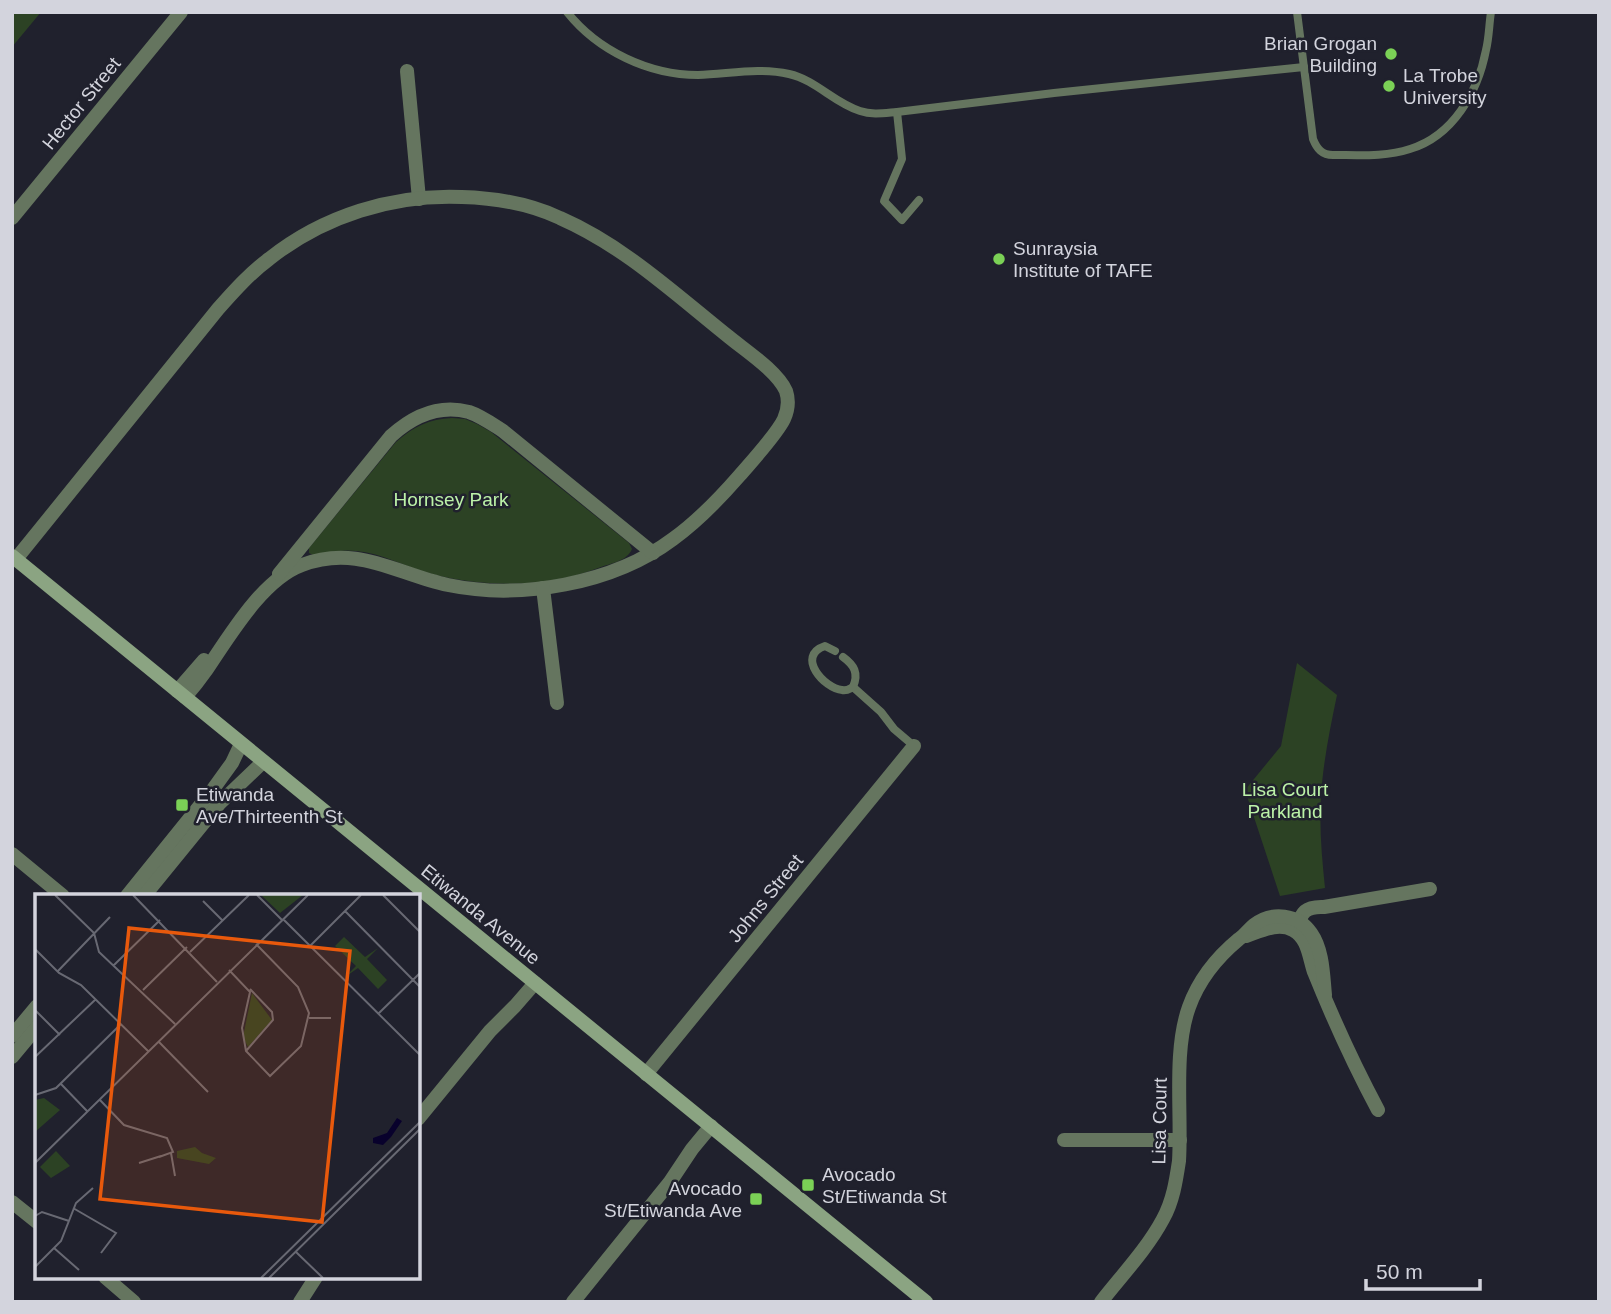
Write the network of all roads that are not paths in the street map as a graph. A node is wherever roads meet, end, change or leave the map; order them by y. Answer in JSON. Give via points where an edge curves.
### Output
{"nodes":[{"id":1,"x":180,"y":12,"type":"edge"},
{"id":2,"x":568,"y":12,"type":"edge"},
{"id":3,"x":1297,"y":12,"type":"edge"},
{"id":4,"x":1489,"y":12,"type":"edge"},
{"id":5,"x":1304,"y":67,"type":"junction"},
{"id":6,"x":407,"y":71,"type":"dead end"},
{"id":7,"x":897,"y":112,"type":"junction"},
{"id":8,"x":419,"y":199,"type":"junction"},
{"id":9,"x":919,"y":200,"type":"dead end"},
{"id":10,"x":12,"y":218,"type":"edge"},
{"id":11,"x":653,"y":553,"type":"junction"},
{"id":12,"x":14,"y":558,"type":"edge"},
{"id":13,"x":269,"y":586,"type":"junction"},
{"id":14,"x":543,"y":588,"type":"junction"},
{"id":15,"x":835,"y":651,"type":"dead end"},
{"id":16,"x":843,"y":657,"type":"dead end"},
{"id":17,"x":853,"y":687,"type":"junction"},
{"id":18,"x":181,"y":694,"type":"junction"},
{"id":19,"x":557,"y":703,"type":"dead end"},
{"id":20,"x":242,"y":744,"type":"junction"},
{"id":21,"x":914,"y":746,"type":"joint"},
{"id":22,"x":263,"y":762,"type":"junction"},
{"id":23,"x":12,"y":854,"type":"edge"},
{"id":24,"x":1430,"y":889,"type":"dead end"},
{"id":25,"x":61,"y":894,"type":"edge"},
{"id":26,"x":129,"y":894,"type":"edge"},
{"id":27,"x":146,"y":894,"type":"edge"},
{"id":28,"x":1299,"y":926,"type":"junction"},
{"id":29,"x":531,"y":980,"type":"junction"},
{"id":30,"x":35,"y":1008,"type":"edge"},
{"id":31,"x":35,"y":1029,"type":"edge"},
{"id":32,"x":12,"y":1036,"type":"edge"},
{"id":33,"x":12,"y":1057,"type":"edge"},
{"id":34,"x":646,"y":1074,"type":"junction"},
{"id":35,"x":1378,"y":1110,"type":"dead end"},
{"id":36,"x":420,"y":1117,"type":"edge"},
{"id":37,"x":714,"y":1129,"type":"junction"},
{"id":38,"x":1064,"y":1140,"type":"dead end"},
{"id":39,"x":1180,"y":1140,"type":"junction"},
{"id":40,"x":12,"y":1202,"type":"edge"},
{"id":41,"x":35,"y":1220,"type":"edge"},
{"id":42,"x":106,"y":1279,"type":"edge"},
{"id":43,"x":315,"y":1279,"type":"edge"},
{"id":44,"x":135,"y":1302,"type":"edge"},
{"id":45,"x":300,"y":1302,"type":"edge"},
{"id":46,"x":573,"y":1302,"type":"edge"},
{"id":47,"x":926,"y":1302,"type":"edge"},
{"id":48,"x":1101,"y":1302,"type":"edge"}],
"edges":[{"from":1,"to":10,"type":"street","name":"Hector Street"},
{"from":2,"to":7,"type":"lane","via":[[599,43],[649,67],[682,74],[774,71],[806,80],[861,111]]},
{"from":3,"to":5,"type":"lane"},
{"from":4,"to":5,"type":"lane","via":[[1489,38],[1480,73],[1461,111],[1437,136],[1401,152],[1333,155],[1319,150],[1312,134]]},
{"from":5,"to":7,"type":"lane"},
{"from":6,"to":8,"type":"street"},
{"from":7,"to":9,"type":"lane","via":[[902,159],[884,201],[902,220]]},
{"from":8,"to":11,"type":"street","via":[[460,197],[515,204],[589,232],[639,264],[782,384],[788,408],[777,429],[719,499]]},
{"from":8,"to":12,"type":"street","via":[[359,210],[326,223],[267,260],[218,309]]},
{"from":11,"to":13,"type":"street","via":[[503,431],[469,412],[442,411],[405,423],[391,436]]},
{"from":11,"to":14,"type":"street","via":[[601,575]]},
{"from":12,"to":18,"type":"street","name":"Etiwanda Avenue"},
{"from":13,"to":14,"type":"street","via":[[302,565],[353,558],[468,588]]},
{"from":13,"to":18,"type":"street","via":[[206,671]]},
{"from":14,"to":19,"type":"street"},
{"from":15,"to":17,"type":"lane","via":[[825,646],[817,650],[811,660],[814,669],[835,688]]},
{"from":16,"to":17,"type":"lane","via":[[855,669]]},
{"from":17,"to":21,"type":"lane"},
{"from":18,"to":20,"type":"street","name":"Etiwanda Avenue"},
{"from":20,"to":22,"type":"street","name":"Etiwanda Avenue"},
{"from":20,"to":26,"type":"street","via":[[211,792]]},
{"from":21,"to":34,"type":"street","name":"Johns Street"},
{"from":22,"to":27,"type":"street","via":[[219,804]]},
{"from":22,"to":29,"type":"street","name":"Etiwanda Avenue"},
{"from":23,"to":25,"type":"street"},
{"from":24,"to":28,"type":"street","via":[[1324,907]]},
{"from":28,"to":35,"type":"street","via":[[1347,1050]]},
{"from":28,"to":39,"type":"street","name":"Lisa Court","via":[[1277,926],[1241,938],[1203,977],[1183,1027]]},
{"from":29,"to":34,"type":"street","name":"Etiwanda Avenue"},
{"from":29,"to":36,"type":"street","via":[[515,1006]]},
{"from":30,"to":32,"type":"street"},
{"from":31,"to":33,"type":"street"},
{"from":34,"to":37,"type":"street","name":"Etiwanda Avenue"},
{"from":37,"to":46,"type":"street","via":[[699,1155],[670,1182]]},
{"from":37,"to":47,"type":"street","name":"Etiwanda Avenue"},
{"from":38,"to":39,"type":"street"},
{"from":39,"to":48,"type":"street","name":"Lisa Court","via":[[1177,1180],[1164,1218]]},
{"from":40,"to":41,"type":"street"},
{"from":42,"to":44,"type":"street"},
{"from":43,"to":45,"type":"street"}]}
